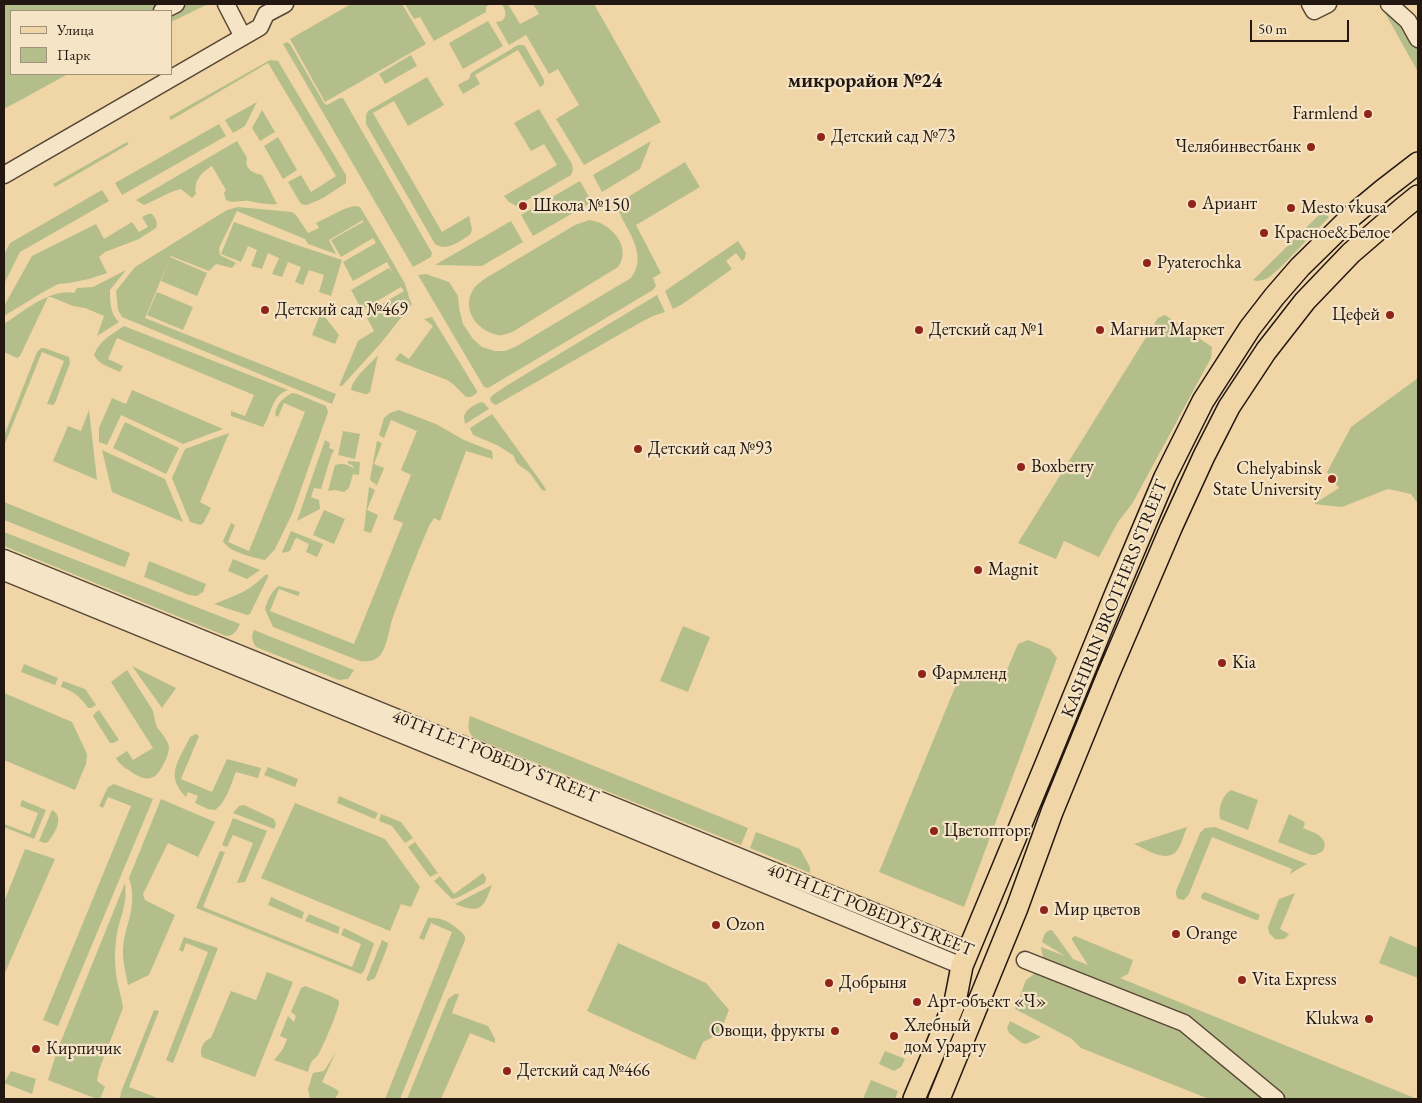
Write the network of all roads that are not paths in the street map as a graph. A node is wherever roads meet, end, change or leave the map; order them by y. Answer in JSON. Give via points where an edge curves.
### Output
{"nodes":[{"id":1,"x":176,"y":4,"type":"edge"},
{"id":2,"x":226,"y":4,"type":"edge"},
{"id":3,"x":284,"y":4,"type":"edge"},
{"id":4,"x":1310,"y":4,"type":"edge"},
{"id":5,"x":1328,"y":4,"type":"edge"},
{"id":6,"x":1390,"y":4,"type":"edge"},
{"id":7,"x":164,"y":10,"type":"edge"},
{"id":8,"x":243,"y":37,"type":"junction"},
{"id":9,"x":1418,"y":39,"type":"edge"},
{"id":10,"x":1418,"y":163,"type":"edge"},
{"id":11,"x":4,"y":175,"type":"edge"},
{"id":12,"x":1418,"y":196,"type":"edge"},
{"id":13,"x":4,"y":558,"type":"edge"},
{"id":14,"x":4,"y":572,"type":"edge"},
{"id":15,"x":219,"y":652,"type":"junction"},
{"id":16,"x":965,"y":958,"type":"junction"},
{"id":17,"x":1024,"y":960,"type":"dead end"},
{"id":18,"x":992,"y":968,"type":"junction"},
{"id":19,"x":914,"y":1099,"type":"edge"},
{"id":20,"x":939,"y":1099,"type":"edge"},
{"id":21,"x":1276,"y":1099,"type":"edge"}],
"edges":[{"from":1,"to":7,"type":"street"},
{"from":2,"to":8,"type":"street"},
{"from":3,"to":8,"type":"street","via":[[266,14],[260,27]]},
{"from":4,"to":5,"type":"street","via":[[1314,11]]},
{"from":6,"to":9,"type":"street","via":[[1408,21]]},
{"from":8,"to":11,"type":"street"},
{"from":10,"to":16,"type":"main road","name":"KASHIRIN BROTHERS STREET","via":[[1360,209],[1300,267],[1250,328],[1203,402],[1165,477]]},
{"from":12,"to":18,"type":"main road","name":"KASHIRIN BROTHERS STREET","via":[[1351,253],[1305,301],[1266,351],[1230,407],[1171,528],[1108,675]]},
{"from":13,"to":15,"type":"street","name":"40TH LET POBEDY STREET"},
{"from":14,"to":15,"type":"street","name":"40TH LET POBEDY STREET"},
{"from":15,"to":16,"type":"street","name":"40TH LET POBEDY STREET"},
{"from":16,"to":18,"type":"main road","name":"40TH LET POBEDY STREET","via":[[982,972]]},
{"from":16,"to":19,"type":"main road","name":"KASHIRIN BROTHERS STREET","via":[[955,1002]]},
{"from":17,"to":21,"type":"street","via":[[1184,1023]]},
{"from":18,"to":20,"type":"main road","name":"KASHIRIN BROTHERS STREET"}]}
